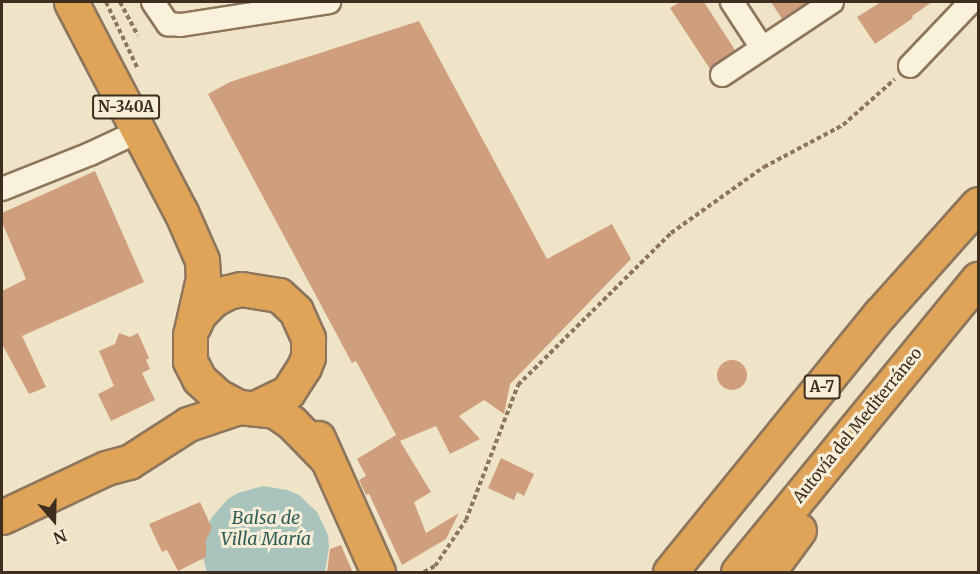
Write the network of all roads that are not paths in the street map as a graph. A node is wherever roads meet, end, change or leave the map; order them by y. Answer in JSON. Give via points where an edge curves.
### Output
{"nodes":[{"id":1,"x":71,"y":2,"type":"edge"},
{"id":2,"x":153,"y":2,"type":"edge"},
{"id":3,"x":329,"y":2,"type":"edge"},
{"id":4,"x":732,"y":2,"type":"edge"},
{"id":5,"x":832,"y":2,"type":"edge"},
{"id":6,"x":971,"y":2,"type":"edge"},
{"id":7,"x":293,"y":4,"type":"edge"},
{"id":8,"x":762,"y":48,"type":"junction"},
{"id":9,"x":910,"y":66,"type":"road end"},
{"id":10,"x":722,"y":75,"type":"dead end"},
{"id":11,"x":139,"y":131,"type":"junction"},
{"id":12,"x":2,"y":189,"type":"edge"},
{"id":13,"x":978,"y":204,"type":"edge"},
{"id":14,"x":181,"y":212,"type":"junction"},
{"id":15,"x":978,"y":279,"type":"edge"},
{"id":16,"x":261,"y":291,"type":"junction"},
{"id":17,"x":190,"y":348,"type":"junction"},
{"id":18,"x":304,"y":367,"type":"junction"},
{"id":19,"x":248,"y":407,"type":"junction"},
{"id":20,"x":870,"y":409,"type":"junction"},
{"id":21,"x":327,"y":459,"type":"junction"},
{"id":22,"x":106,"y":468,"type":"junction"},
{"id":23,"x":2,"y":517,"type":"edge"},
{"id":24,"x":378,"y":573,"type":"edge"},
{"id":25,"x":670,"y":573,"type":"edge"},
{"id":26,"x":738,"y":573,"type":"edge"},
{"id":27,"x":768,"y":573,"type":"edge"}],
"edges":[{"from":1,"to":11,"type":"highway","number":"N-340A"},
{"from":2,"to":7,"type":"street","via":[[168,24],[181,25]]},
{"from":3,"to":7,"type":"street"},
{"from":4,"to":8,"type":"street"},
{"from":5,"to":8,"type":"street"},
{"from":6,"to":9,"type":"street"},
{"from":8,"to":10,"type":"street"},
{"from":11,"to":12,"type":"street"},
{"from":11,"to":14,"type":"highway","number":"N-340A"},
{"from":13,"to":25,"type":"highway","number":"A-7","via":[[880,314]]},
{"from":14,"to":16,"type":"highway","number":"N-340A","via":[[227,268]]},
{"from":14,"to":17,"type":"highway","number":"N-340A","via":[[202,260],[204,278]]},
{"from":15,"to":20,"type":"highway","name":"Autovía del Mediterráneo"},
{"from":16,"to":17,"type":"highway","number":"N-340A","via":[[241,289],[213,300],[199,314]]},
{"from":16,"to":18,"type":"highway","number":"N-340A","via":[[279,295],[296,311],[308,338]]},
{"from":17,"to":19,"type":"highway","number":"N-340A","via":[[198,379],[208,390]]},
{"from":17,"to":22,"type":"highway","via":[[181,402],[158,430]]},
{"from":18,"to":19,"type":"highway","number":"N-340A","via":[[288,392]]},
{"from":18,"to":21,"type":"highway","number":"N-340A","via":[[306,410]]},
{"from":19,"to":21,"type":"highway","number":"N-340A","via":[[275,411]]},
{"from":19,"to":22,"type":"highway","via":[[188,424],[129,462]]},
{"from":20,"to":26,"type":"highway","name":"Autovía del Mediterráneo"},
{"from":20,"to":27,"type":"highway","via":[[845,467]]},
{"from":21,"to":24,"type":"highway","number":"N-340A"},
{"from":22,"to":23,"type":"highway"}]}
